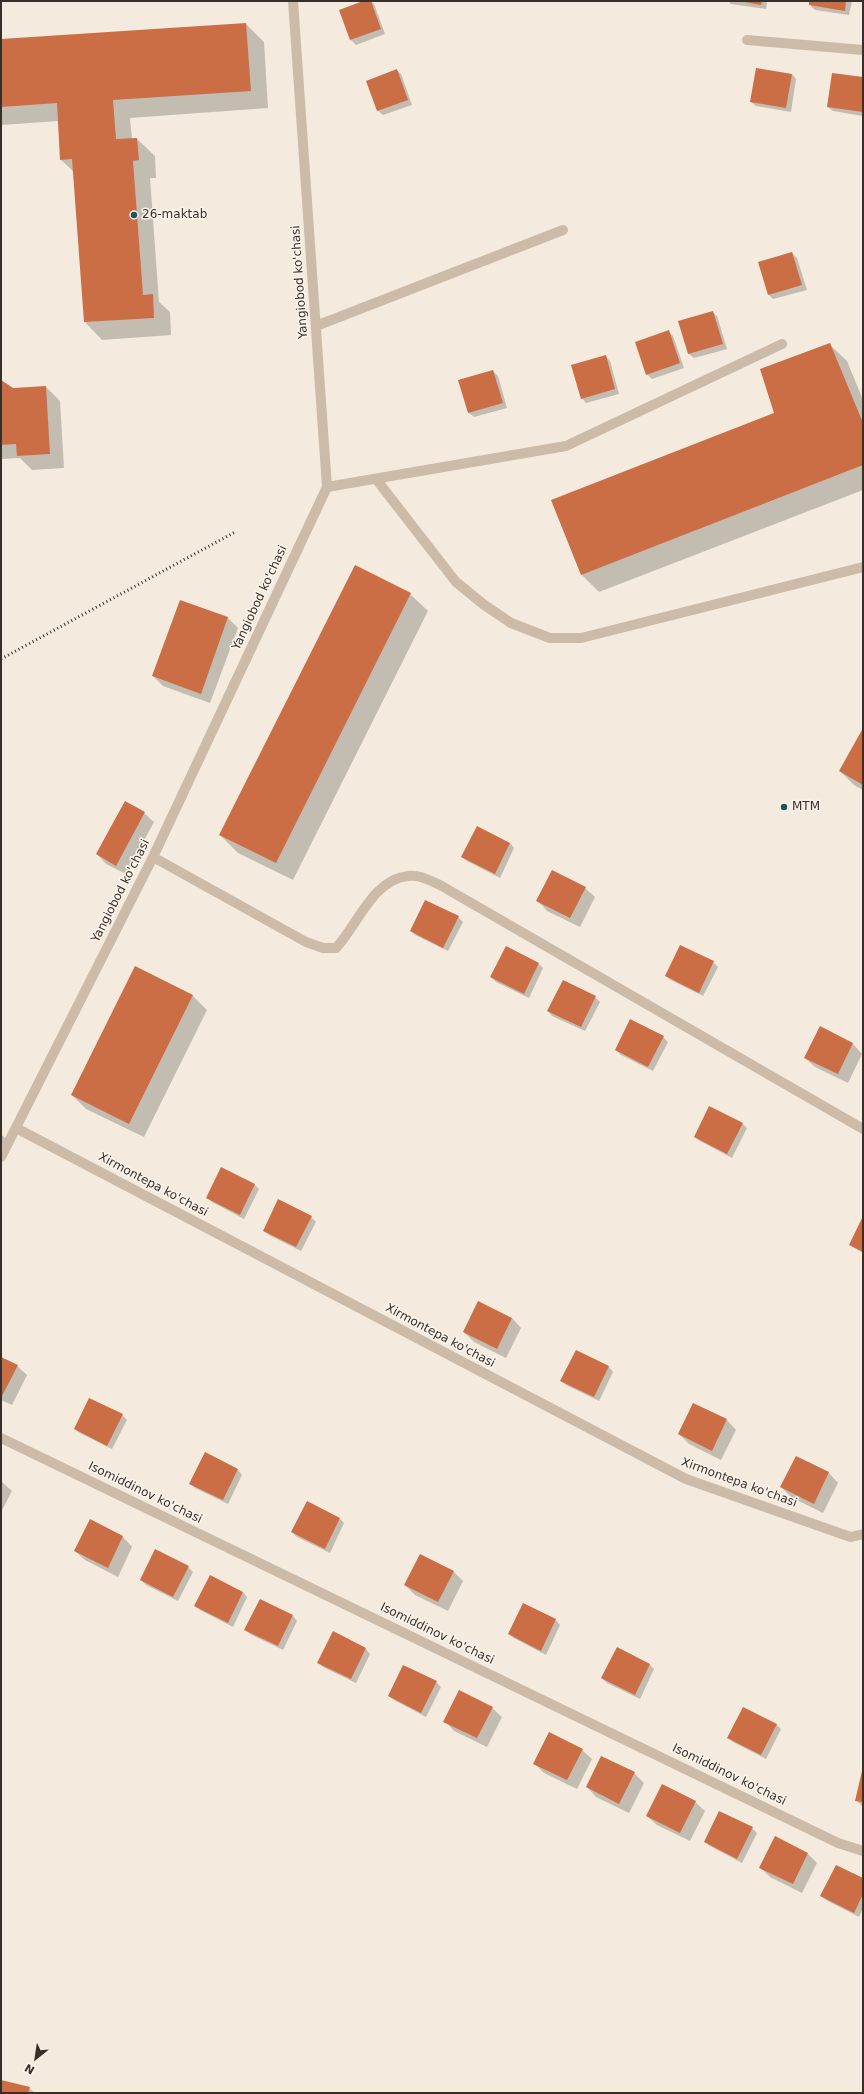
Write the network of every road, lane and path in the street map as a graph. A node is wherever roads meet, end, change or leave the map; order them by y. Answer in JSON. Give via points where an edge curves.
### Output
{"nodes":[{"id":1,"x":293,"y":1,"type":"edge"},
{"id":2,"x":747,"y":40,"type":"dead end"},
{"id":3,"x":863,"y":50,"type":"edge"},
{"id":4,"x":563,"y":230,"type":"dead end"},
{"id":5,"x":316,"y":326,"type":"junction"},
{"id":6,"x":782,"y":344,"type":"dead end"},
{"id":7,"x":376,"y":479,"type":"junction"},
{"id":8,"x":327,"y":487,"type":"junction"},
{"id":9,"x":863,"y":567,"type":"edge"},
{"id":10,"x":152,"y":857,"type":"junction"},
{"id":11,"x":16,"y":1128,"type":"junction"},
{"id":12,"x":863,"y":1129,"type":"edge"},
{"id":13,"x":1,"y":1158,"type":"edge"},
{"id":14,"x":1,"y":1438,"type":"edge"},
{"id":15,"x":863,"y":1534,"type":"edge"},
{"id":16,"x":863,"y":1851,"type":"edge"}],
"edges":[{"from":1,"to":5,"type":"street","name":"Yangiobod ko'chasi"},
{"from":2,"to":3,"type":"street"},
{"from":4,"to":5,"type":"street"},
{"from":5,"to":8,"type":"street","name":"Yangiobod ko'chasi"},
{"from":6,"to":7,"type":"street","via":[[566,446]]},
{"from":7,"to":8,"type":"street"},
{"from":7,"to":9,"type":"street","via":[[456,582],[511,623],[550,638],[581,638]]},
{"from":8,"to":10,"type":"street","name":"Yangiobod ko'chasi"},
{"from":10,"to":11,"type":"street","name":"Yangiobod ko'chasi"},
{"from":10,"to":12,"type":"street","via":[[306,942],[323,948],[336,948],[343,941],[364,907],[380,890],[408,875],[423,878],[447,889]]},
{"from":11,"to":13,"type":"street","name":"Yangiobod ko'chasi"},
{"from":11,"to":15,"type":"street","name":"Xirmontepa ko'chasi","via":[[686,1479],[851,1537]]},
{"from":14,"to":16,"type":"street","name":"Isomiddinov ko'chasi","via":[[838,1843]]}]}
